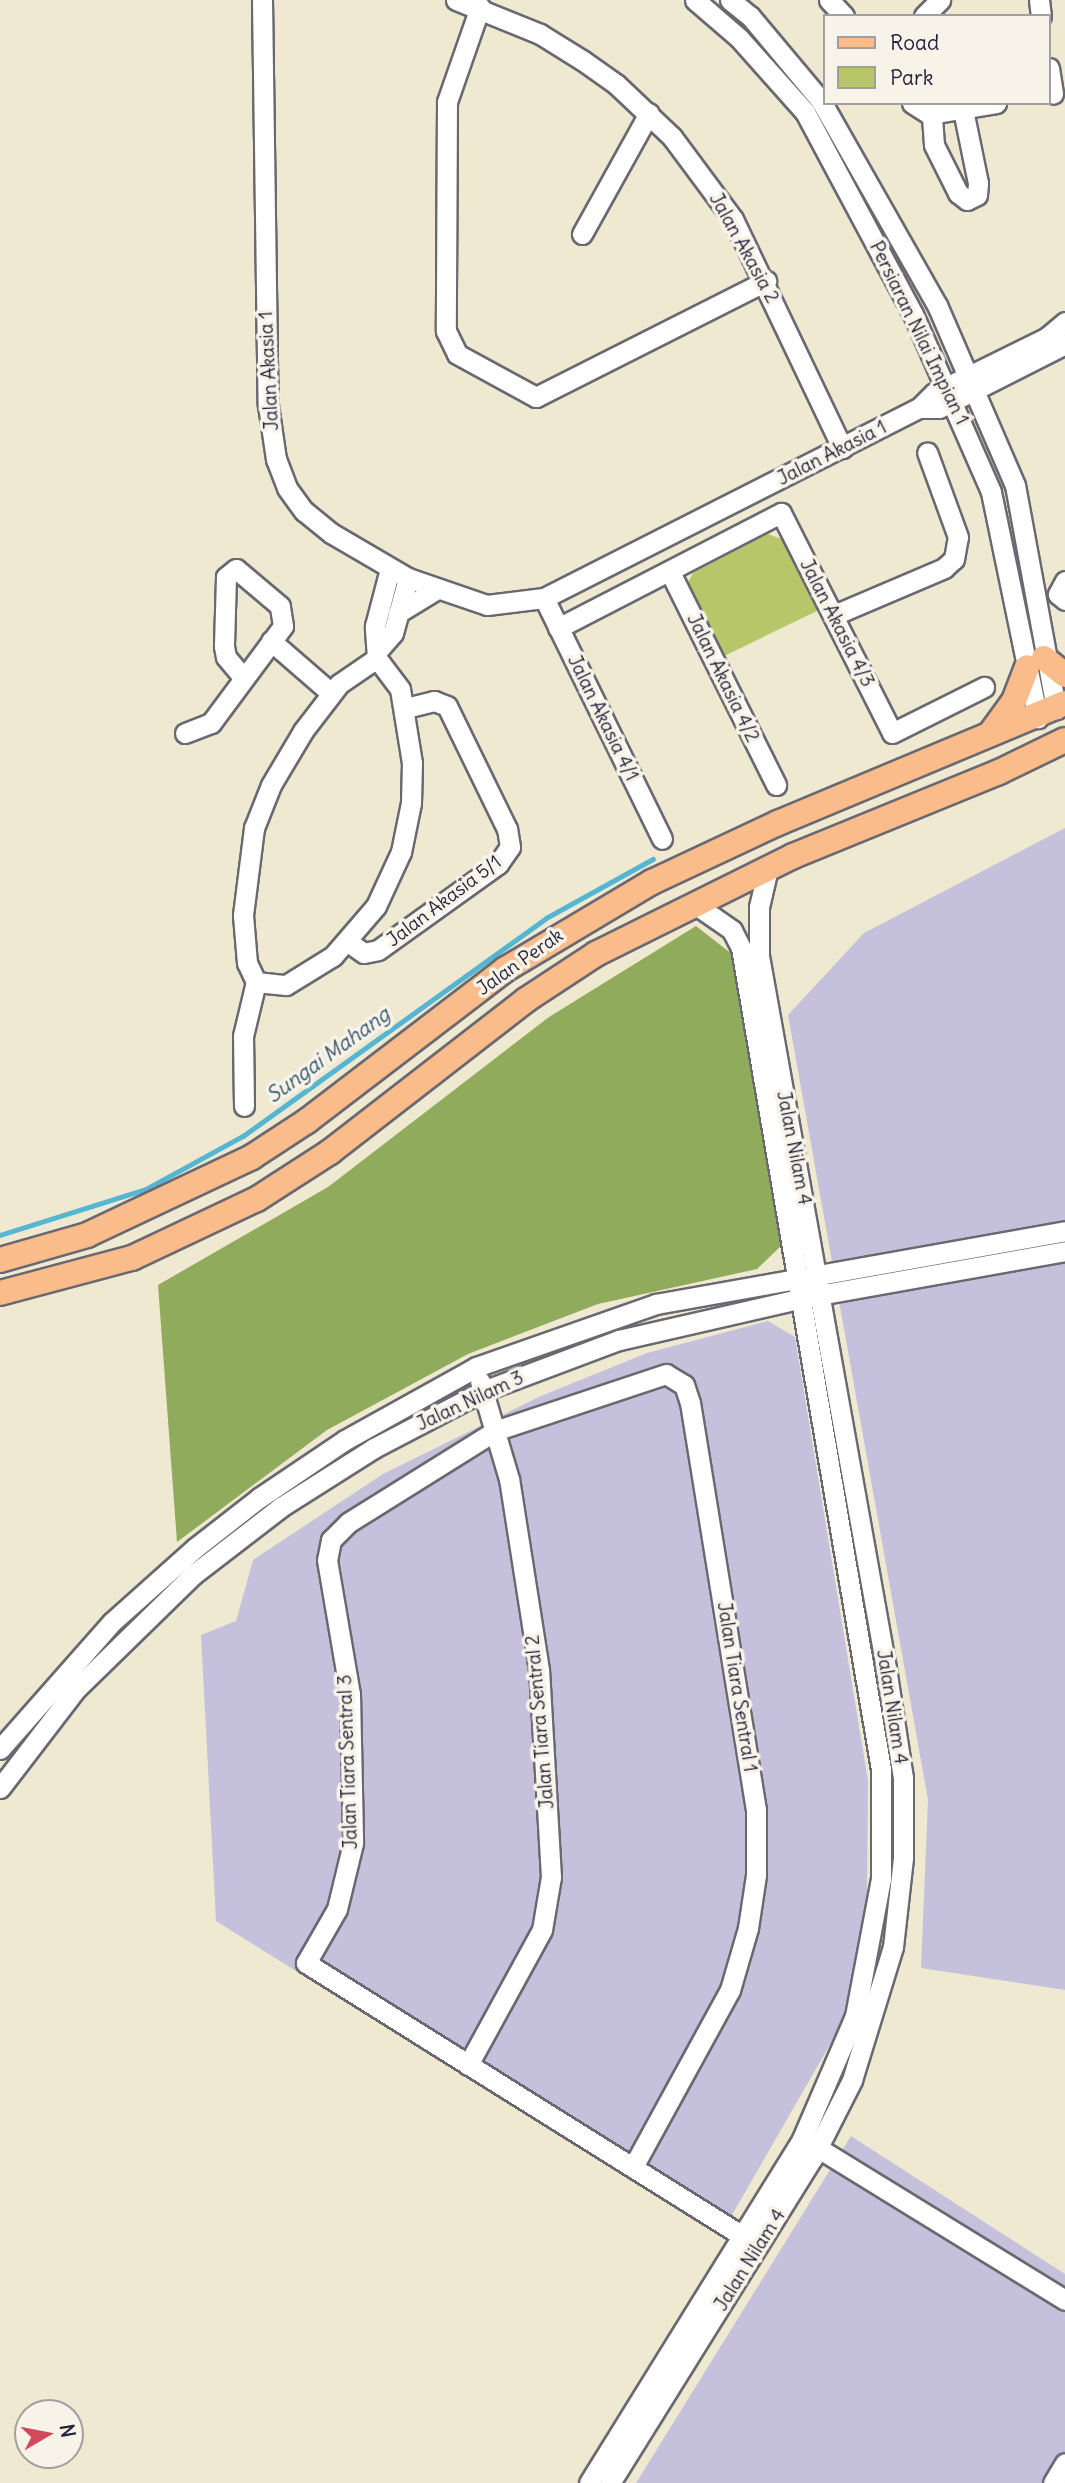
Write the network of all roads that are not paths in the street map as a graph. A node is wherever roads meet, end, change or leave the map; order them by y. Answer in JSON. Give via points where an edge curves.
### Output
{"nodes":[{"id":1,"x":262,"y":0,"type":"edge"},
{"id":2,"x":456,"y":0,"type":"edge"},
{"id":3,"x":695,"y":0,"type":"edge"},
{"id":4,"x":730,"y":0,"type":"edge"},
{"id":5,"x":830,"y":0,"type":"edge"},
{"id":6,"x":940,"y":0,"type":"edge"},
{"id":7,"x":480,"y":7,"type":"junction"},
{"id":8,"x":842,"y":14,"type":"edge"},
{"id":9,"x":926,"y":14,"type":"edge"},
{"id":10,"x":1051,"y":75,"type":"edge"},
{"id":11,"x":1056,"y":93,"type":"edge"},
{"id":12,"x":987,"y":105,"type":"edge"},
{"id":13,"x":930,"y":108,"type":"edge"},
{"id":14,"x":963,"y":110,"type":"junction"},
{"id":15,"x":649,"y":113,"type":"junction"},
{"id":16,"x":582,"y":234,"type":"dead end"},
{"id":17,"x":766,"y":281,"type":"junction"},
{"id":18,"x":1065,"y":322,"type":"edge"},
{"id":19,"x":1058,"y":348,"type":"edge"},
{"id":20,"x":971,"y":384,"type":"junction"},
{"id":21,"x":950,"y":394,"type":"junction"},
{"id":22,"x":842,"y":448,"type":"junction"},
{"id":23,"x":927,"y":452,"type":"dead end"},
{"id":24,"x":361,"y":552,"type":"junction"},
{"id":25,"x":390,"y":569,"type":"junction"},
{"id":26,"x":670,"y":572,"type":"junction"},
{"id":27,"x":408,"y":578,"type":"junction"},
{"id":28,"x":1065,"y":581,"type":"edge"},
{"id":29,"x":437,"y":589,"type":"junction"},
{"id":30,"x":382,"y":598,"type":"junction"},
{"id":31,"x":544,"y":598,"type":"junction"},
{"id":32,"x":1065,"y":600,"type":"edge"},
{"id":33,"x":398,"y":613,"type":"junction"},
{"id":34,"x":834,"y":615,"type":"junction"},
{"id":35,"x":558,"y":628,"type":"junction"},
{"id":36,"x":271,"y":641,"type":"junction"},
{"id":37,"x":378,"y":654,"type":"junction"},
{"id":38,"x":1036,"y":663,"type":"junction"},
{"id":39,"x":1065,"y":675,"type":"edge"},
{"id":40,"x":242,"y":676,"type":"junction"},
{"id":41,"x":984,"y":687,"type":"dead end"},
{"id":42,"x":331,"y":693,"type":"junction"},
{"id":43,"x":406,"y":708,"type":"junction"},
{"id":44,"x":1056,"y":720,"type":"edge"},
{"id":45,"x":185,"y":733,"type":"dead end"},
{"id":46,"x":990,"y":734,"type":"junction"},
{"id":47,"x":776,"y":785,"type":"dead end"},
{"id":48,"x":662,"y":839,"type":"dead end"},
{"id":49,"x":768,"y":868,"type":"junction"},
{"id":50,"x":693,"y":904,"type":"junction"},
{"id":51,"x":348,"y":942,"type":"junction"},
{"id":52,"x":256,"y":982,"type":"junction"},
{"id":53,"x":244,"y":1106,"type":"dead end"},
{"id":54,"x":1065,"y":1231,"type":"edge"},
{"id":55,"x":1065,"y":1251,"type":"edge"},
{"id":56,"x":0,"y":1260,"type":"edge"},
{"id":57,"x":819,"y":1275,"type":"junction"},
{"id":58,"x":800,"y":1289,"type":"junction"},
{"id":59,"x":0,"y":1293,"type":"edge"},
{"id":60,"x":823,"y":1295,"type":"junction"},
{"id":61,"x":476,"y":1367,"type":"junction"},
{"id":62,"x":483,"y":1391,"type":"junction"},
{"id":63,"x":495,"y":1431,"type":"junction"},
{"id":64,"x":0,"y":1749,"type":"edge"},
{"id":65,"x":1,"y":1783,"type":"edge"},
{"id":66,"x":468,"y":2065,"type":"junction"},
{"id":67,"x":818,"y":2148,"type":"junction"},
{"id":68,"x":633,"y":2167,"type":"junction"},
{"id":69,"x":741,"y":2235,"type":"junction"},
{"id":70,"x":1065,"y":2301,"type":"edge"},
{"id":71,"x":1065,"y":2463,"type":"edge"},
{"id":72,"x":589,"y":2483,"type":"edge"},
{"id":73,"x":610,"y":2483,"type":"edge"},
{"id":74,"x":1053,"y":2483,"type":"edge"}],
"edges":[{"from":1,"to":24,"type":"street","name":"Jalan Akasia 1","via":[[268,405],[273,444],[293,498]]},
{"from":2,"to":7,"type":"street","name":"Jalan Akasia 2"},
{"from":3,"to":21,"type":"street","name":"Persiaran Nilai Impian 1","via":[[739,38],[805,112],[874,237]]},
{"from":4,"to":20,"type":"street","name":"Persiaran Nilai Impian 1","via":[[750,16],[821,101],[898,230]]},
{"from":5,"to":8,"type":"street"},
{"from":6,"to":9,"type":"street"},
{"from":7,"to":15,"type":"street","name":"Jalan Akasia 2","via":[[582,60]]},
{"from":7,"to":17,"type":"street","via":[[447,102],[446,331],[457,354],[536,397]]},
{"from":10,"to":11,"type":"street"},
{"from":12,"to":14,"type":"street"},
{"from":13,"to":14,"type":"street"},
{"from":13,"to":14,"type":"street","via":[[940,161],[958,192],[973,199],[978,183]]},
{"from":15,"to":16,"type":"street"},
{"from":15,"to":17,"type":"street","name":"Jalan Akasia 2","via":[[702,174]]},
{"from":17,"to":22,"type":"street","name":"Jalan Akasia 2"},
{"from":18,"to":19,"type":"street","name":"Jalan Akasia 1"},
{"from":19,"to":20,"type":"street","name":"Jalan Akasia 1"},
{"from":20,"to":21,"type":"street","name":"Jalan Akasia 1"},
{"from":20,"to":38,"type":"street","name":"Persiaran Nilai Impian 1","via":[[1015,485]]},
{"from":21,"to":22,"type":"street","name":"Jalan Akasia 1"},
{"from":21,"to":38,"type":"street","name":"Persiaran Nilai Impian 1","via":[[991,492]]},
{"from":22,"to":31,"type":"street","name":"Jalan Akasia 1"},
{"from":23,"to":34,"type":"street","via":[[958,537],[954,559]]},
{"from":24,"to":25,"type":"street","name":"Jalan Akasia 1"},
{"from":24,"to":30,"type":"street"},
{"from":25,"to":27,"type":"street","name":"Jalan Akasia 1"},
{"from":25,"to":30,"type":"street"},
{"from":26,"to":34,"type":"street","name":"Jalan Akasia 4/3","via":[[781,513]]},
{"from":26,"to":35,"type":"street"},
{"from":26,"to":47,"type":"street","name":"Jalan Akasia 4/2"},
{"from":27,"to":29,"type":"street","name":"Jalan Akasia 1"},
{"from":27,"to":33,"type":"street"},
{"from":28,"to":32,"type":"street","via":[[1058,594]]},
{"from":29,"to":31,"type":"street","name":"Jalan Akasia 1","via":[[487,605]]},
{"from":29,"to":33,"type":"street"},
{"from":30,"to":37,"type":"street","via":[[375,630]]},
{"from":31,"to":35,"type":"street","name":"Jalan Akasia 4/1"},
{"from":33,"to":37,"type":"street","via":[[391,636]]},
{"from":34,"to":41,"type":"street","name":"Jalan Akasia 4/3","via":[[892,733]]},
{"from":35,"to":48,"type":"street","name":"Jalan Akasia 4/1"},
{"from":36,"to":40,"type":"street"},
{"from":36,"to":40,"type":"street","via":[[284,621],[281,606],[246,572],[232,570],[225,582],[224,646],[226,657]]},
{"from":36,"to":42,"type":"street"},
{"from":37,"to":42,"type":"street"},
{"from":37,"to":43,"type":"street","via":[[396,679]]},
{"from":38,"to":39,"type":"main road"},
{"from":38,"to":44,"type":"street","name":"Persiaran Nilai Impian 1"},
{"from":38,"to":46,"type":"main road"},
{"from":40,"to":45,"type":"street","via":[[211,723]]},
{"from":42,"to":52,"type":"street","via":[[271,785],[254,828],[243,915],[247,963]]},
{"from":43,"to":51,"type":"street","via":[[413,783],[408,825],[376,906]]},
{"from":43,"to":51,"type":"street","name":"Jalan Akasia 5/1","via":[[434,701],[447,706],[507,829],[510,847],[498,864],[378,950],[364,953]]},
{"from":44,"to":46,"type":"main road","name":"Jalan Perak"},
{"from":44,"to":49,"type":"main road","name":"Jalan Perak","via":[[1021,749],[950,780],[917,803]]},
{"from":46,"to":56,"type":"main road","name":"Jalan Perak","via":[[778,823],[652,883],[506,969],[307,1121],[252,1157],[87,1235]]},
{"from":49,"to":50,"type":"main road","name":"Jalan Perak"},
{"from":49,"to":57,"type":"street","name":"Jalan Nilam 4","via":[[759,906],[760,956]]},
{"from":50,"to":58,"type":"street","name":"Jalan Nilam 4","via":[[732,930],[741,948]]},
{"from":50,"to":59,"type":"main road","name":"Jalan Perak","via":[[596,954],[526,1000],[330,1152],[257,1199],[132,1258]]},
{"from":51,"to":52,"type":"street","via":[[286,985]]},
{"from":52,"to":53,"type":"street","via":[[243,1036]]},
{"from":54,"to":57,"type":"street","name":"Jalan Nilam 3"},
{"from":55,"to":60,"type":"street","name":"Jalan Nilam 3"},
{"from":57,"to":58,"type":"street","name":"Jalan Nilam 3"},
{"from":57,"to":60,"type":"street","name":"Jalan Nilam 4"},
{"from":58,"to":60,"type":"street","name":"Jalan Nilam 3"},
{"from":58,"to":61,"type":"street","name":"Jalan Nilam 3","via":[[656,1304]]},
{"from":58,"to":62,"type":"street","name":"Jalan Nilam 3","via":[[618,1340]]},
{"from":58,"to":69,"type":"street","name":"Jalan Nilam 4","via":[[881,1769],[881,1878],[855,2016],[802,2139]]},
{"from":60,"to":67,"type":"street","name":"Jalan Nilam 4","via":[[901,1766],[904,1831],[893,1947],[852,2080]]},
{"from":61,"to":62,"type":"street","name":"Jalan Tiara Sentral 2"},
{"from":61,"to":64,"type":"street","name":"Jalan Nilam 3","via":[[345,1440],[259,1497],[195,1548],[112,1622]]},
{"from":62,"to":63,"type":"street","name":"Jalan Tiara Sentral 2"},
{"from":62,"to":65,"type":"street","name":"Jalan Nilam 3","via":[[339,1470],[281,1507],[194,1574],[83,1681]]},
{"from":63,"to":66,"type":"street","name":"Jalan Tiara Sentral 2","via":[[509,1479],[540,1670],[551,1877],[542,1930]]},
{"from":63,"to":66,"type":"street","name":"Jalan Tiara Sentral 3","via":[[348,1523],[331,1539],[327,1560],[350,1694],[353,1843],[341,1900],[306,1964]]},
{"from":63,"to":68,"type":"street","name":"Jalan Tiara Sentral 1","via":[[657,1374],[679,1380],[690,1403],[756,1810],[756,1875],[748,1928],[730,1990]]},
{"from":66,"to":68,"type":"street"},
{"from":67,"to":70,"type":"street"},
{"from":67,"to":73,"type":"street","name":"Jalan Nilam 4"},
{"from":68,"to":69,"type":"street"},
{"from":69,"to":72,"type":"street","name":"Jalan Nilam 4"},
{"from":71,"to":74,"type":"street"}]}
